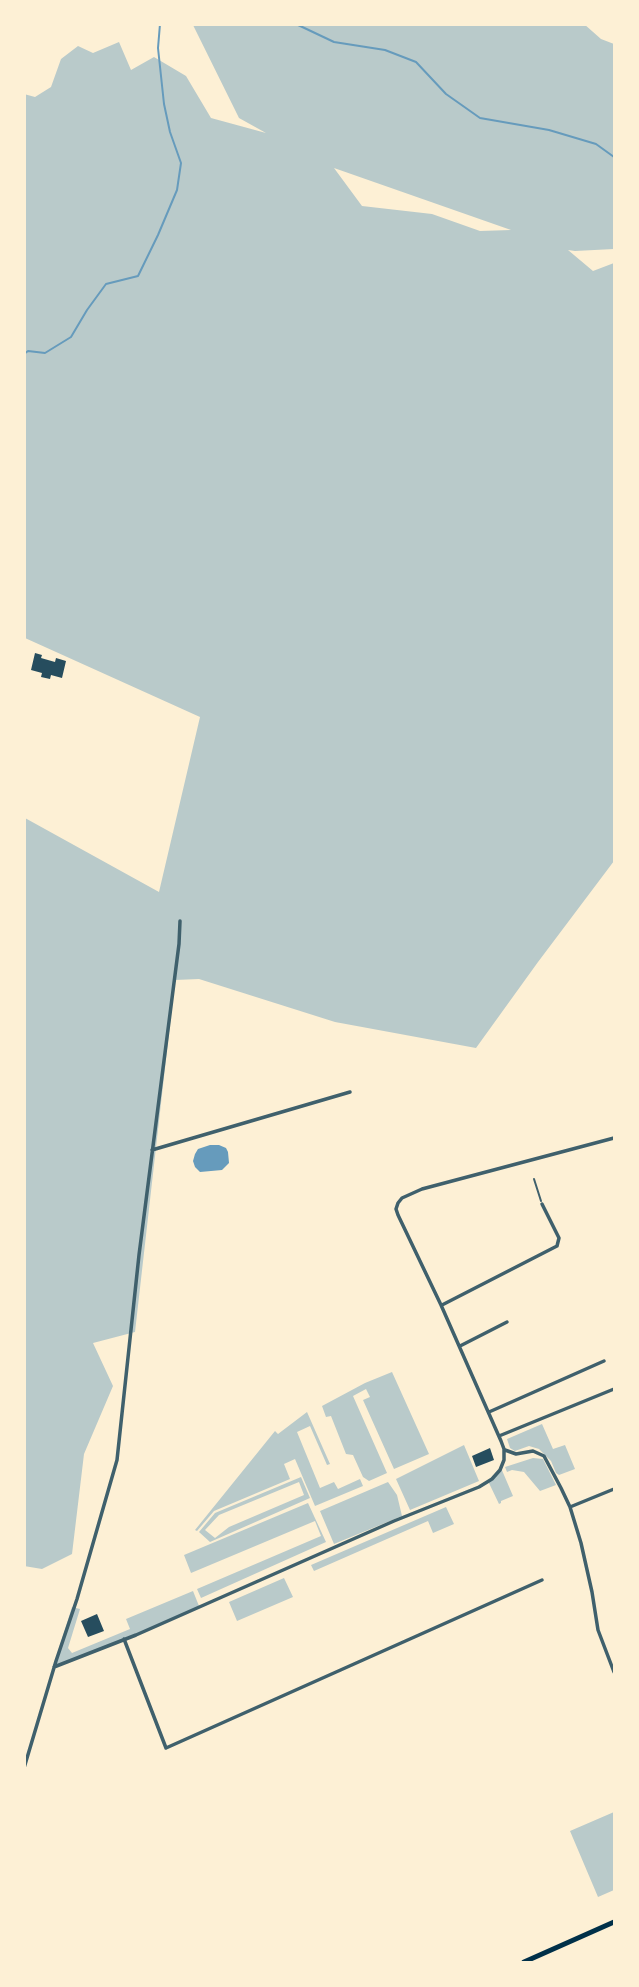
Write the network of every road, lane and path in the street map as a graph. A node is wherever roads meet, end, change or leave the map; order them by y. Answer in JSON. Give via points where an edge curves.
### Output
{"nodes":[{"id":1,"x":180,"y":921,"type":"dead end"},
{"id":2,"x":350,"y":1092,"type":"dead end"},
{"id":3,"x":614,"y":1138,"type":"edge"},
{"id":4,"x":152,"y":1150,"type":"junction"},
{"id":5,"x":534,"y":1179,"type":"dead end"},
{"id":6,"x":542,"y":1204,"type":"joint"},
{"id":7,"x":441,"y":1305,"type":"junction"},
{"id":8,"x":508,"y":1322,"type":"dead end"},
{"id":9,"x":460,"y":1346,"type":"junction"},
{"id":10,"x":604,"y":1361,"type":"dead end"},
{"id":11,"x":614,"y":1389,"type":"edge"},
{"id":12,"x":489,"y":1412,"type":"junction"},
{"id":13,"x":499,"y":1436,"type":"junction"},
{"id":14,"x":504,"y":1449,"type":"junction"},
{"id":15,"x":614,"y":1489,"type":"edge"},
{"id":16,"x":570,"y":1507,"type":"junction"},
{"id":17,"x":542,"y":1580,"type":"dead end"},
{"id":18,"x":124,"y":1639,"type":"junction"},
{"id":19,"x":54,"y":1667,"type":"junction"},
{"id":20,"x":614,"y":1672,"type":"edge"},
{"id":21,"x":24,"y":1768,"type":"edge"},
{"id":22,"x":614,"y":1922,"type":"edge"},
{"id":23,"x":524,"y":1962,"type":"edge"}],
"edges":[{"from":1,"to":4,"type":"street"},
{"from":2,"to":4,"type":"street"},
{"from":3,"to":7,"type":"street","via":[[402,1198],[398,1215]]},
{"from":4,"to":19,"type":"street","via":[[117,1460]]},
{"from":5,"to":6,"type":"lane"},
{"from":6,"to":7,"type":"street","via":[[559,1238],[557,1245]]},
{"from":7,"to":9,"type":"street"},
{"from":8,"to":9,"type":"street"},
{"from":9,"to":12,"type":"street"},
{"from":10,"to":12,"type":"street"},
{"from":11,"to":13,"type":"street"},
{"from":12,"to":13,"type":"street"},
{"from":13,"to":14,"type":"street"},
{"from":14,"to":16,"type":"street","via":[[544,1456]]},
{"from":14,"to":18,"type":"street","via":[[500,1470],[479,1487]]},
{"from":15,"to":16,"type":"street"},
{"from":16,"to":20,"type":"street","via":[[598,1630]]},
{"from":17,"to":18,"type":"street","via":[[166,1748]]},
{"from":18,"to":19,"type":"street"},
{"from":19,"to":21,"type":"street"},
{"from":22,"to":23,"type":"main road"}]}
